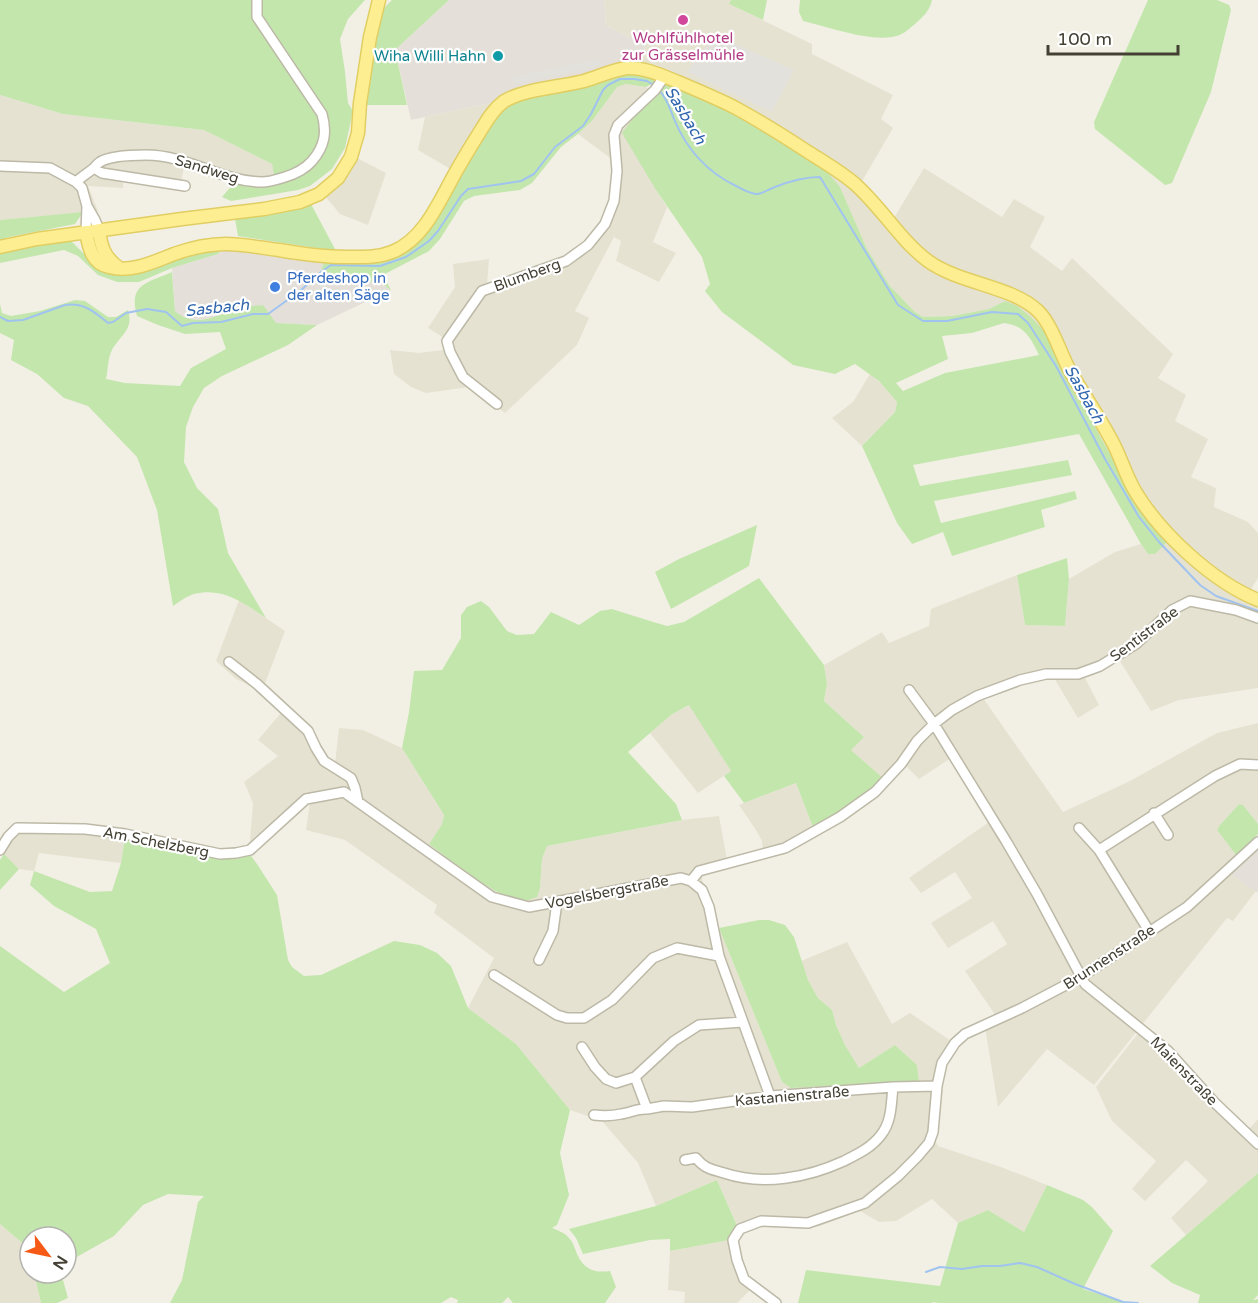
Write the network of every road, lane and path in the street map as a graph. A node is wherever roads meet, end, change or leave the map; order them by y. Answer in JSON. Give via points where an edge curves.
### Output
{"nodes":[{"id":1,"x":257,"y":0,"type":"edge"},
{"id":2,"x":379,"y":0,"type":"edge"},
{"id":3,"x":659,"y":84,"type":"junction"},
{"id":4,"x":0,"y":166,"type":"edge"},
{"id":5,"x":94,"y":168,"type":"junction"},
{"id":6,"x":76,"y":182,"type":"junction"},
{"id":7,"x":185,"y":186,"type":"dead end"},
{"id":8,"x":92,"y":231,"type":"junction"},
{"id":9,"x":0,"y":247,"type":"edge"},
{"id":10,"x":497,"y":404,"type":"dead end"},
{"id":11,"x":1258,"y":600,"type":"edge"},
{"id":12,"x":1258,"y":618,"type":"edge"},
{"id":13,"x":229,"y":662,"type":"dead end"},
{"id":14,"x":909,"y":690,"type":"dead end"},
{"id":15,"x":934,"y":724,"type":"junction"},
{"id":16,"x":1258,"y":765,"type":"edge"},
{"id":17,"x":358,"y":802,"type":"junction"},
{"id":18,"x":1154,"y":813,"type":"junction"},
{"id":19,"x":1079,"y":828,"type":"dead end"},
{"id":20,"x":1168,"y":835,"type":"dead end"},
{"id":21,"x":1257,"y":844,"type":"edge"},
{"id":22,"x":0,"y":850,"type":"edge"},
{"id":23,"x":1099,"y":850,"type":"junction"},
{"id":24,"x":691,"y":881,"type":"junction"},
{"id":25,"x":558,"y":902,"type":"junction"},
{"id":26,"x":1149,"y":931,"type":"junction"},
{"id":27,"x":719,"y":956,"type":"junction"},
{"id":28,"x":539,"y":960,"type":"dead end"},
{"id":29,"x":494,"y":975,"type":"dead end"},
{"id":30,"x":1082,"y":977,"type":"junction"},
{"id":31,"x":743,"y":1022,"type":"junction"},
{"id":32,"x":582,"y":1047,"type":"dead end"},
{"id":33,"x":635,"y":1077,"type":"junction"},
{"id":34,"x":937,"y":1086,"type":"junction"},
{"id":35,"x":893,"y":1087,"type":"junction"},
{"id":36,"x":770,"y":1096,"type":"junction"},
{"id":37,"x":647,"y":1108,"type":"junction"},
{"id":38,"x":594,"y":1115,"type":"dead end"},
{"id":39,"x":1258,"y":1144,"type":"edge"},
{"id":40,"x":685,"y":1160,"type":"dead end"},
{"id":41,"x":776,"y":1303,"type":"edge"}],
"edges":[{"from":1,"to":5,"type":"street","name":"Sandweg","via":[[257,17],[322,114],[326,129],[321,149],[311,162],[289,176],[265,182],[148,155],[115,157]]},
{"from":2,"to":8,"type":"main road","via":[[351,157],[338,178],[319,194],[264,209]]},
{"from":3,"to":8,"type":"main road","via":[[644,70],[627,68],[502,102],[420,231],[393,252],[333,257],[227,244],[202,246],[149,264],[120,269],[106,256]]},
{"from":3,"to":10,"type":"street","name":"Blumberg","via":[[618,125],[614,135],[614,201],[605,224],[594,238],[566,261],[482,291],[447,341],[463,377]]},
{"from":3,"to":11,"type":"main road","via":[[733,107],[772,129],[844,174],[930,262],[1037,310],[1113,441],[1142,503],[1196,561],[1237,591]]},
{"from":4,"to":6,"type":"street","via":[[50,168]]},
{"from":5,"to":6,"type":"street","name":"Sandweg"},
{"from":5,"to":7,"type":"street","name":"Sandweg","via":[[102,173]]},
{"from":6,"to":8,"type":"street","via":[[95,220]]},
{"from":8,"to":9,"type":"main road"},
{"from":12,"to":15,"type":"street","name":"Sentistraße","via":[[1190,602],[1172,610],[1136,644],[1100,666],[1078,674],[1046,674],[1020,680],[977,696]]},
{"from":13,"to":17,"type":"street","via":[[308,731],[324,761],[351,778]]},
{"from":14,"to":15,"type":"street"},
{"from":15,"to":24,"type":"street","name":"Sentistraße","via":[[875,792],[840,817],[785,848],[699,871]]},
{"from":15,"to":30,"type":"street","via":[[1027,877]]},
{"from":16,"to":18,"type":"street","via":[[1240,764]]},
{"from":17,"to":22,"type":"street","name":"Am Schelzberg","via":[[344,792],[306,799],[250,850],[236,853],[220,854],[85,829],[17,828]]},
{"from":17,"to":25,"type":"street","name":"Vogelsbergstraße","via":[[492,897],[529,907]]},
{"from":18,"to":20,"type":"street"},
{"from":18,"to":23,"type":"street"},
{"from":19,"to":23,"type":"street"},
{"from":21,"to":26,"type":"street","name":"Brunnenstraße","via":[[1187,907]]},
{"from":23,"to":26,"type":"street"},
{"from":24,"to":25,"type":"street","name":"Vogelsbergstraße","via":[[667,880]]},
{"from":24,"to":27,"type":"street","name":"Vogelsbergstraße","via":[[702,890],[709,908]]},
{"from":25,"to":28,"type":"street","via":[[554,932]]},
{"from":26,"to":30,"type":"street","name":"Brunnenstraße"},
{"from":27,"to":29,"type":"street","via":[[676,948],[653,958],[612,1000],[584,1018],[557,1015]]},
{"from":27,"to":31,"type":"street","name":"Vogelsbergstraße"},
{"from":30,"to":34,"type":"street","name":"Brunnenstraße","via":[[965,1034],[942,1063]]},
{"from":30,"to":39,"type":"street","name":"Maienstraße","via":[[1090,989],[1168,1051]]},
{"from":31,"to":33,"type":"street","via":[[699,1025],[674,1041]]},
{"from":31,"to":36,"type":"street","name":"Vogelsbergstraße"},
{"from":32,"to":33,"type":"street","via":[[606,1079],[616,1083]]},
{"from":33,"to":37,"type":"street"},
{"from":34,"to":35,"type":"street","name":"Kastanienstraße"},
{"from":34,"to":41,"type":"street","name":"Brunnenstraße","via":[[929,1143],[865,1203],[808,1223],[761,1221],[740,1229],[733,1240],[744,1279]]},
{"from":35,"to":36,"type":"street","name":"Kastanienstraße"},
{"from":35,"to":40,"type":"street","via":[[890,1117],[881,1135],[865,1151],[833,1166],[803,1176],[750,1179],[703,1166],[696,1158]]},
{"from":36,"to":37,"type":"street","name":"Kastanienstraße","via":[[692,1107]]},
{"from":37,"to":38,"type":"street","name":"Kastanienstraße"}]}
